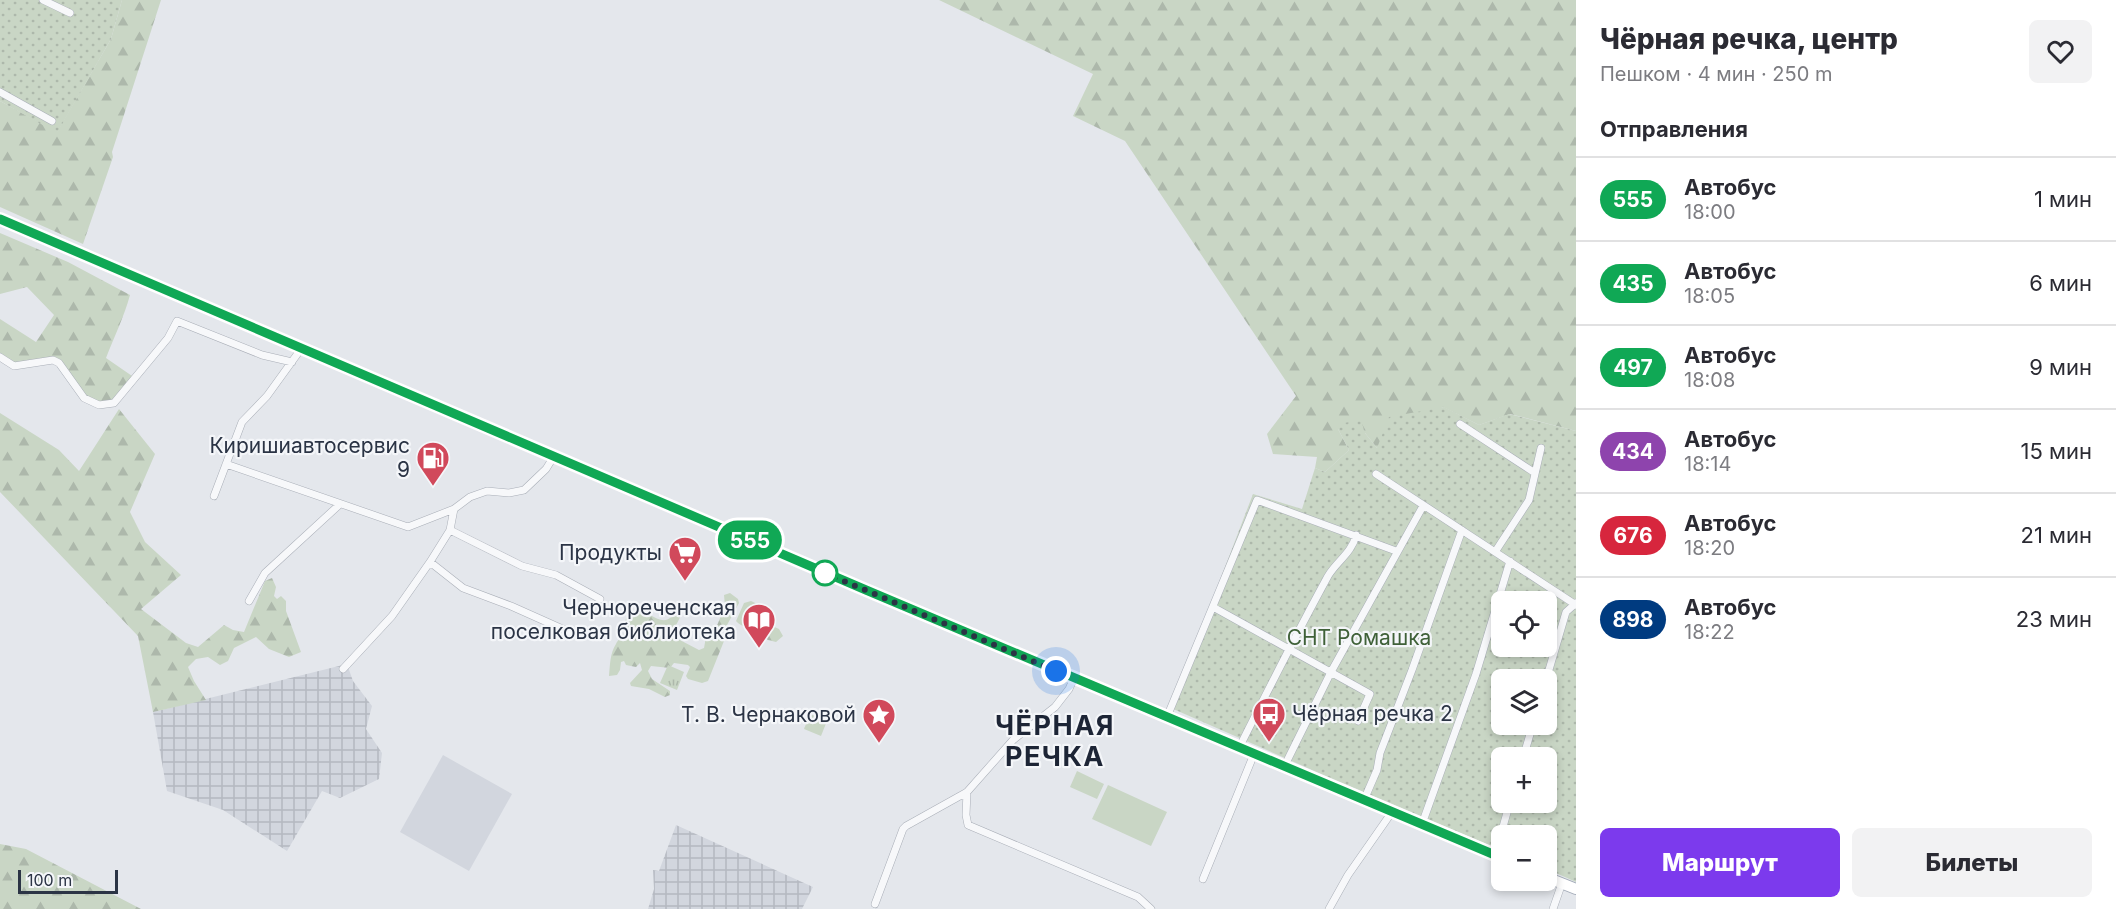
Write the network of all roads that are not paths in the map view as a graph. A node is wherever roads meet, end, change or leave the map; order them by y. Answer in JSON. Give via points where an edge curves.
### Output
{"nodes":[{"id":1,"x":43,"y":0,"type":"edge"},
{"id":2,"x":60,"y":4,"type":"edge"},
{"id":3,"x":70,"y":13,"type":"dead end"},
{"id":4,"x":0,"y":92,"type":"edge"},
{"id":5,"x":52,"y":121,"type":"dead end"},
{"id":6,"x":0,"y":219,"type":"edge"},
{"id":7,"x":301,"y":349,"type":"junction"},
{"id":8,"x":0,"y":357,"type":"edge"},
{"id":9,"x":292,"y":362,"type":"junction"},
{"id":10,"x":1460,"y":424,"type":"dead end"},
{"id":11,"x":1541,"y":448,"type":"dead end"},
{"id":12,"x":554,"y":456,"type":"junction"},
{"id":13,"x":226,"y":465,"type":"junction"},
{"id":14,"x":1535,"y":473,"type":"junction"},
{"id":15,"x":1376,"y":474,"type":"dead end"},
{"id":16,"x":214,"y":495,"type":"dead end"},
{"id":17,"x":339,"y":505,"type":"junction"},
{"id":18,"x":1423,"y":506,"type":"junction"},
{"id":19,"x":454,"y":509,"type":"junction"},
{"id":20,"x":450,"y":530,"type":"junction"},
{"id":21,"x":1461,"y":530,"type":"junction"},
{"id":22,"x":1356,"y":535,"type":"junction"},
{"id":23,"x":1396,"y":551,"type":"junction"},
{"id":24,"x":1496,"y":552,"type":"junction"},
{"id":25,"x":1510,"y":561,"type":"junction"},
{"id":26,"x":430,"y":562,"type":"junction"},
{"id":27,"x":600,"y":599,"type":"dead end"},
{"id":28,"x":249,"y":601,"type":"dead end"},
{"id":29,"x":1576,"y":604,"type":"edge"},
{"id":30,"x":1213,"y":607,"type":"junction"},
{"id":31,"x":572,"y":635,"type":"dead end"},
{"id":32,"x":1288,"y":649,"type":"junction"},
{"id":33,"x":343,"y":669,"type":"dead end"},
{"id":34,"x":1549,"y":669,"type":"edge"},
{"id":35,"x":1331,"y":672,"type":"junction"},
{"id":36,"x":1074,"y":678,"type":"junction"},
{"id":37,"x":1167,"y":717,"type":"junction"},
{"id":38,"x":1358,"y":721,"type":"dead end"},
{"id":39,"x":1239,"y":748,"type":"junction"},
{"id":40,"x":1254,"y":754,"type":"junction"},
{"id":41,"x":1284,"y":767,"type":"junction"},
{"id":42,"x":967,"y":792,"type":"junction"},
{"id":43,"x":1364,"y":800,"type":"junction"},
{"id":44,"x":1392,"y":812,"type":"junction"},
{"id":45,"x":1422,"y":824,"type":"junction"},
{"id":46,"x":1491,"y":854,"type":"edge"},
{"id":47,"x":1203,"y":879,"type":"dead end"},
{"id":48,"x":1557,"y":881,"type":"edge"},
{"id":49,"x":1562,"y":883,"type":"junction"},
{"id":50,"x":1576,"y":889,"type":"edge"},
{"id":51,"x":875,"y":904,"type":"dead end"},
{"id":52,"x":1151,"y":909,"type":"edge"},
{"id":53,"x":1329,"y":909,"type":"edge"},
{"id":54,"x":1553,"y":909,"type":"edge"}],
"edges":[{"from":1,"to":2,"type":"street"},
{"from":2,"to":3,"type":"street"},
{"from":4,"to":5,"type":"street"},
{"from":6,"to":7,"type":"main road"},
{"from":7,"to":9,"type":"street"},
{"from":7,"to":12,"type":"main road"},
{"from":8,"to":9,"type":"street","via":[[14,366],[53,360],[84,398],[99,405],[114,403],[168,338],[177,321],[262,355]]},
{"from":9,"to":13,"type":"street","via":[[242,422]]},
{"from":10,"to":14,"type":"street"},
{"from":11,"to":14,"type":"street"},
{"from":12,"to":19,"type":"street","via":[[524,490],[487,491]]},
{"from":12,"to":36,"type":"main road"},
{"from":13,"to":16,"type":"street"},
{"from":13,"to":17,"type":"street"},
{"from":14,"to":24,"type":"street","via":[[1529,500]]},
{"from":15,"to":18,"type":"street"},
{"from":17,"to":19,"type":"street","via":[[408,527]]},
{"from":17,"to":28,"type":"street","via":[[265,573]]},
{"from":18,"to":21,"type":"street"},
{"from":18,"to":23,"type":"street"},
{"from":19,"to":20,"type":"street"},
{"from":20,"to":26,"type":"street"},
{"from":20,"to":27,"type":"street","via":[[522,566],[556,575]]},
{"from":21,"to":24,"type":"street"},
{"from":21,"to":43,"type":"street"},
{"from":22,"to":23,"type":"street"},
{"from":22,"to":30,"type":"street","via":[[1257,500]]},
{"from":22,"to":32,"type":"street","via":[[1353,546],[1332,570]]},
{"from":23,"to":35,"type":"street"},
{"from":24,"to":25,"type":"street"},
{"from":25,"to":29,"type":"street"},
{"from":25,"to":45,"type":"street","via":[[1476,674]]},
{"from":26,"to":31,"type":"street","via":[[463,588]]},
{"from":26,"to":33,"type":"street","via":[[392,616]]},
{"from":29,"to":34,"type":"street","via":[[1566,612]]},
{"from":30,"to":32,"type":"street"},
{"from":30,"to":37,"type":"street"},
{"from":32,"to":35,"type":"street"},
{"from":32,"to":39,"type":"street"},
{"from":35,"to":38,"type":"street","via":[[1370,694]]},
{"from":35,"to":41,"type":"street"},
{"from":36,"to":37,"type":"main road"},
{"from":36,"to":42,"type":"street","via":[[1055,707],[1013,740]]},
{"from":37,"to":39,"type":"main road"},
{"from":39,"to":40,"type":"main road"},
{"from":40,"to":41,"type":"main road"},
{"from":40,"to":47,"type":"street"},
{"from":41,"to":43,"type":"main road"},
{"from":42,"to":51,"type":"street","via":[[903,829]]},
{"from":42,"to":52,"type":"street","via":[[968,825],[1138,897]]},
{"from":43,"to":44,"type":"main road"},
{"from":44,"to":45,"type":"main road"},
{"from":44,"to":53,"type":"street"},
{"from":45,"to":46,"type":"main road"},
{"from":48,"to":49,"type":"main road"},
{"from":49,"to":50,"type":"main road"},
{"from":49,"to":54,"type":"street"}]}
